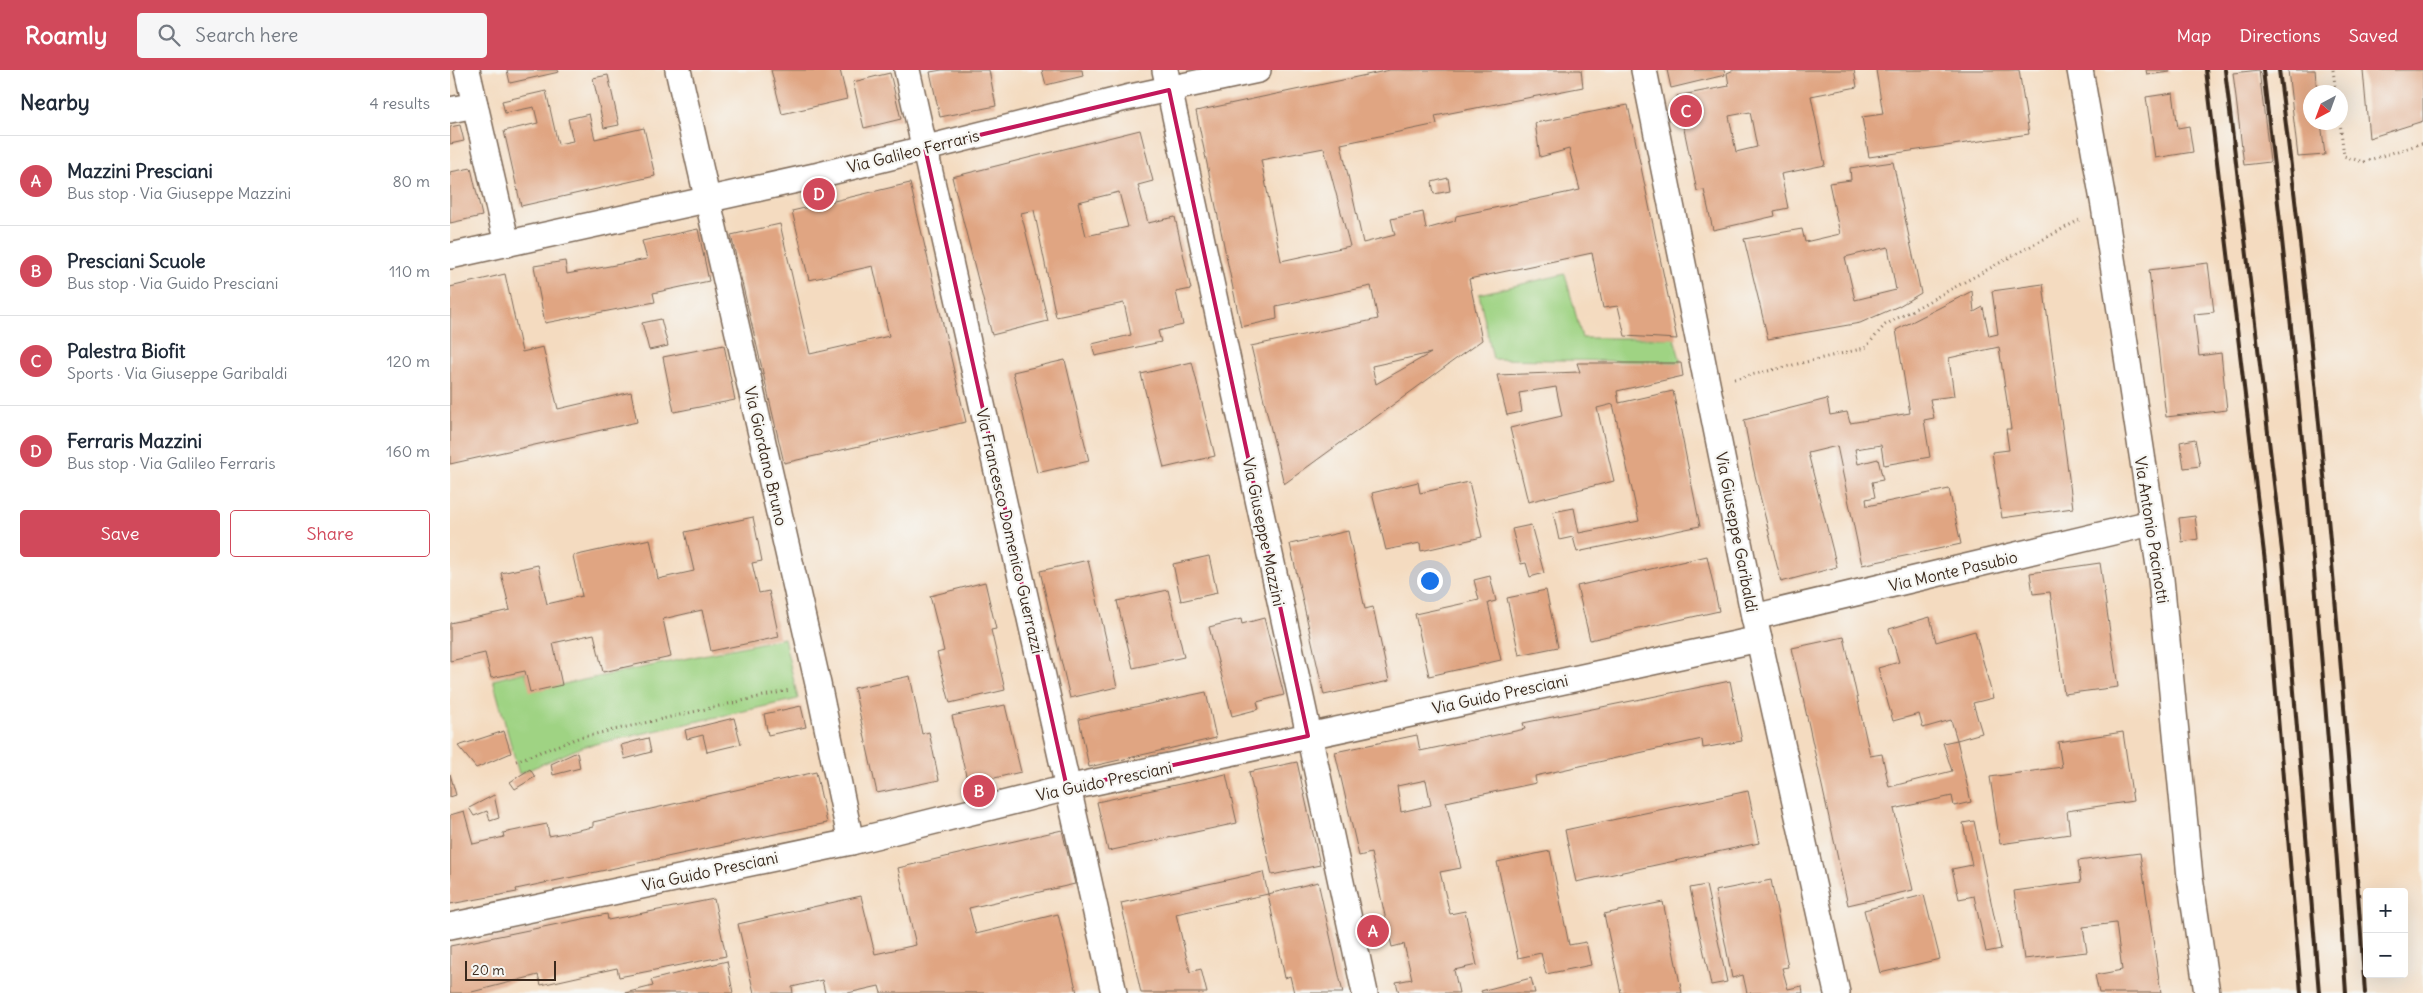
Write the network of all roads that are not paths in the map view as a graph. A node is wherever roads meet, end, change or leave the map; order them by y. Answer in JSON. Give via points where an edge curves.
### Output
{"nodes":[{"id":1,"x":467,"y":70,"type":"edge"},
{"id":2,"x":678,"y":70,"type":"edge"},
{"id":3,"x":907,"y":70,"type":"edge"},
{"id":4,"x":1258,"y":70,"type":"edge"},
{"id":5,"x":1644,"y":70,"type":"edge"},
{"id":6,"x":2080,"y":70,"type":"edge"},
{"id":7,"x":1167,"y":80,"type":"edge"},
{"id":8,"x":475,"y":105,"type":"junction"},
{"id":9,"x":450,"y":110,"type":"edge"},
{"id":10,"x":925,"y":148,"type":"junction"},
{"id":11,"x":707,"y":200,"type":"junction"},
{"id":12,"x":506,"y":244,"type":"junction"},
{"id":13,"x":450,"y":256,"type":"edge"},
{"id":14,"x":2151,"y":523,"type":"junction"},
{"id":15,"x":1756,"y":628,"type":"junction"},
{"id":16,"x":1308,"y":736,"type":"junction"},
{"id":17,"x":1067,"y":788,"type":"junction"},
{"id":18,"x":852,"y":842,"type":"junction"},
{"id":19,"x":450,"y":926,"type":"edge"},
{"id":20,"x":1114,"y":993,"type":"edge"},
{"id":21,"x":1365,"y":993,"type":"edge"},
{"id":22,"x":1837,"y":993,"type":"edge"},
{"id":23,"x":2208,"y":993,"type":"edge"}],
"edges":[{"from":1,"to":8,"type":"street"},
{"from":2,"to":11,"type":"street","name":"Via Giordano Bruno"},
{"from":3,"to":10,"type":"street","name":"Via Francesco Domenico Guerrazzi"},
{"from":4,"to":7,"type":"street","name":"Via Galileo Ferraris"},
{"from":5,"to":15,"type":"street","name":"Via Giuseppe Garibaldi"},
{"from":6,"to":14,"type":"street","name":"Via Antonio Pacinotti","via":[[2104,206]]},
{"from":7,"to":10,"type":"street","name":"Via Galileo Ferraris"},
{"from":7,"to":16,"type":"street","name":"Via Giuseppe Mazzini"},
{"from":8,"to":9,"type":"street"},
{"from":8,"to":12,"type":"street"},
{"from":10,"to":11,"type":"street","name":"Via Galileo Ferraris"},
{"from":10,"to":17,"type":"street","name":"Via Francesco Domenico Guerrazzi"},
{"from":11,"to":12,"type":"street","name":"Via Galileo Ferraris"},
{"from":11,"to":18,"type":"street","name":"Via Giordano Bruno"},
{"from":12,"to":13,"type":"street","name":"Via Galileo Ferraris"},
{"from":14,"to":15,"type":"street","name":"Via Monte Pasubio"},
{"from":14,"to":23,"type":"street","name":"Via Antonio Pacinotti","via":[[2161,579],[2190,877]]},
{"from":15,"to":16,"type":"street","name":"Via Guido Presciani"},
{"from":15,"to":22,"type":"street","name":"Via Giuseppe Garibaldi"},
{"from":16,"to":17,"type":"street","name":"Via Guido Presciani"},
{"from":16,"to":21,"type":"street","name":"Via Giuseppe Mazzini"},
{"from":17,"to":18,"type":"street","name":"Via Guido Presciani"},
{"from":17,"to":20,"type":"street","name":"Via Francesco Domenico Guerrazzi"},
{"from":18,"to":19,"type":"street","name":"Via Guido Presciani"}]}
